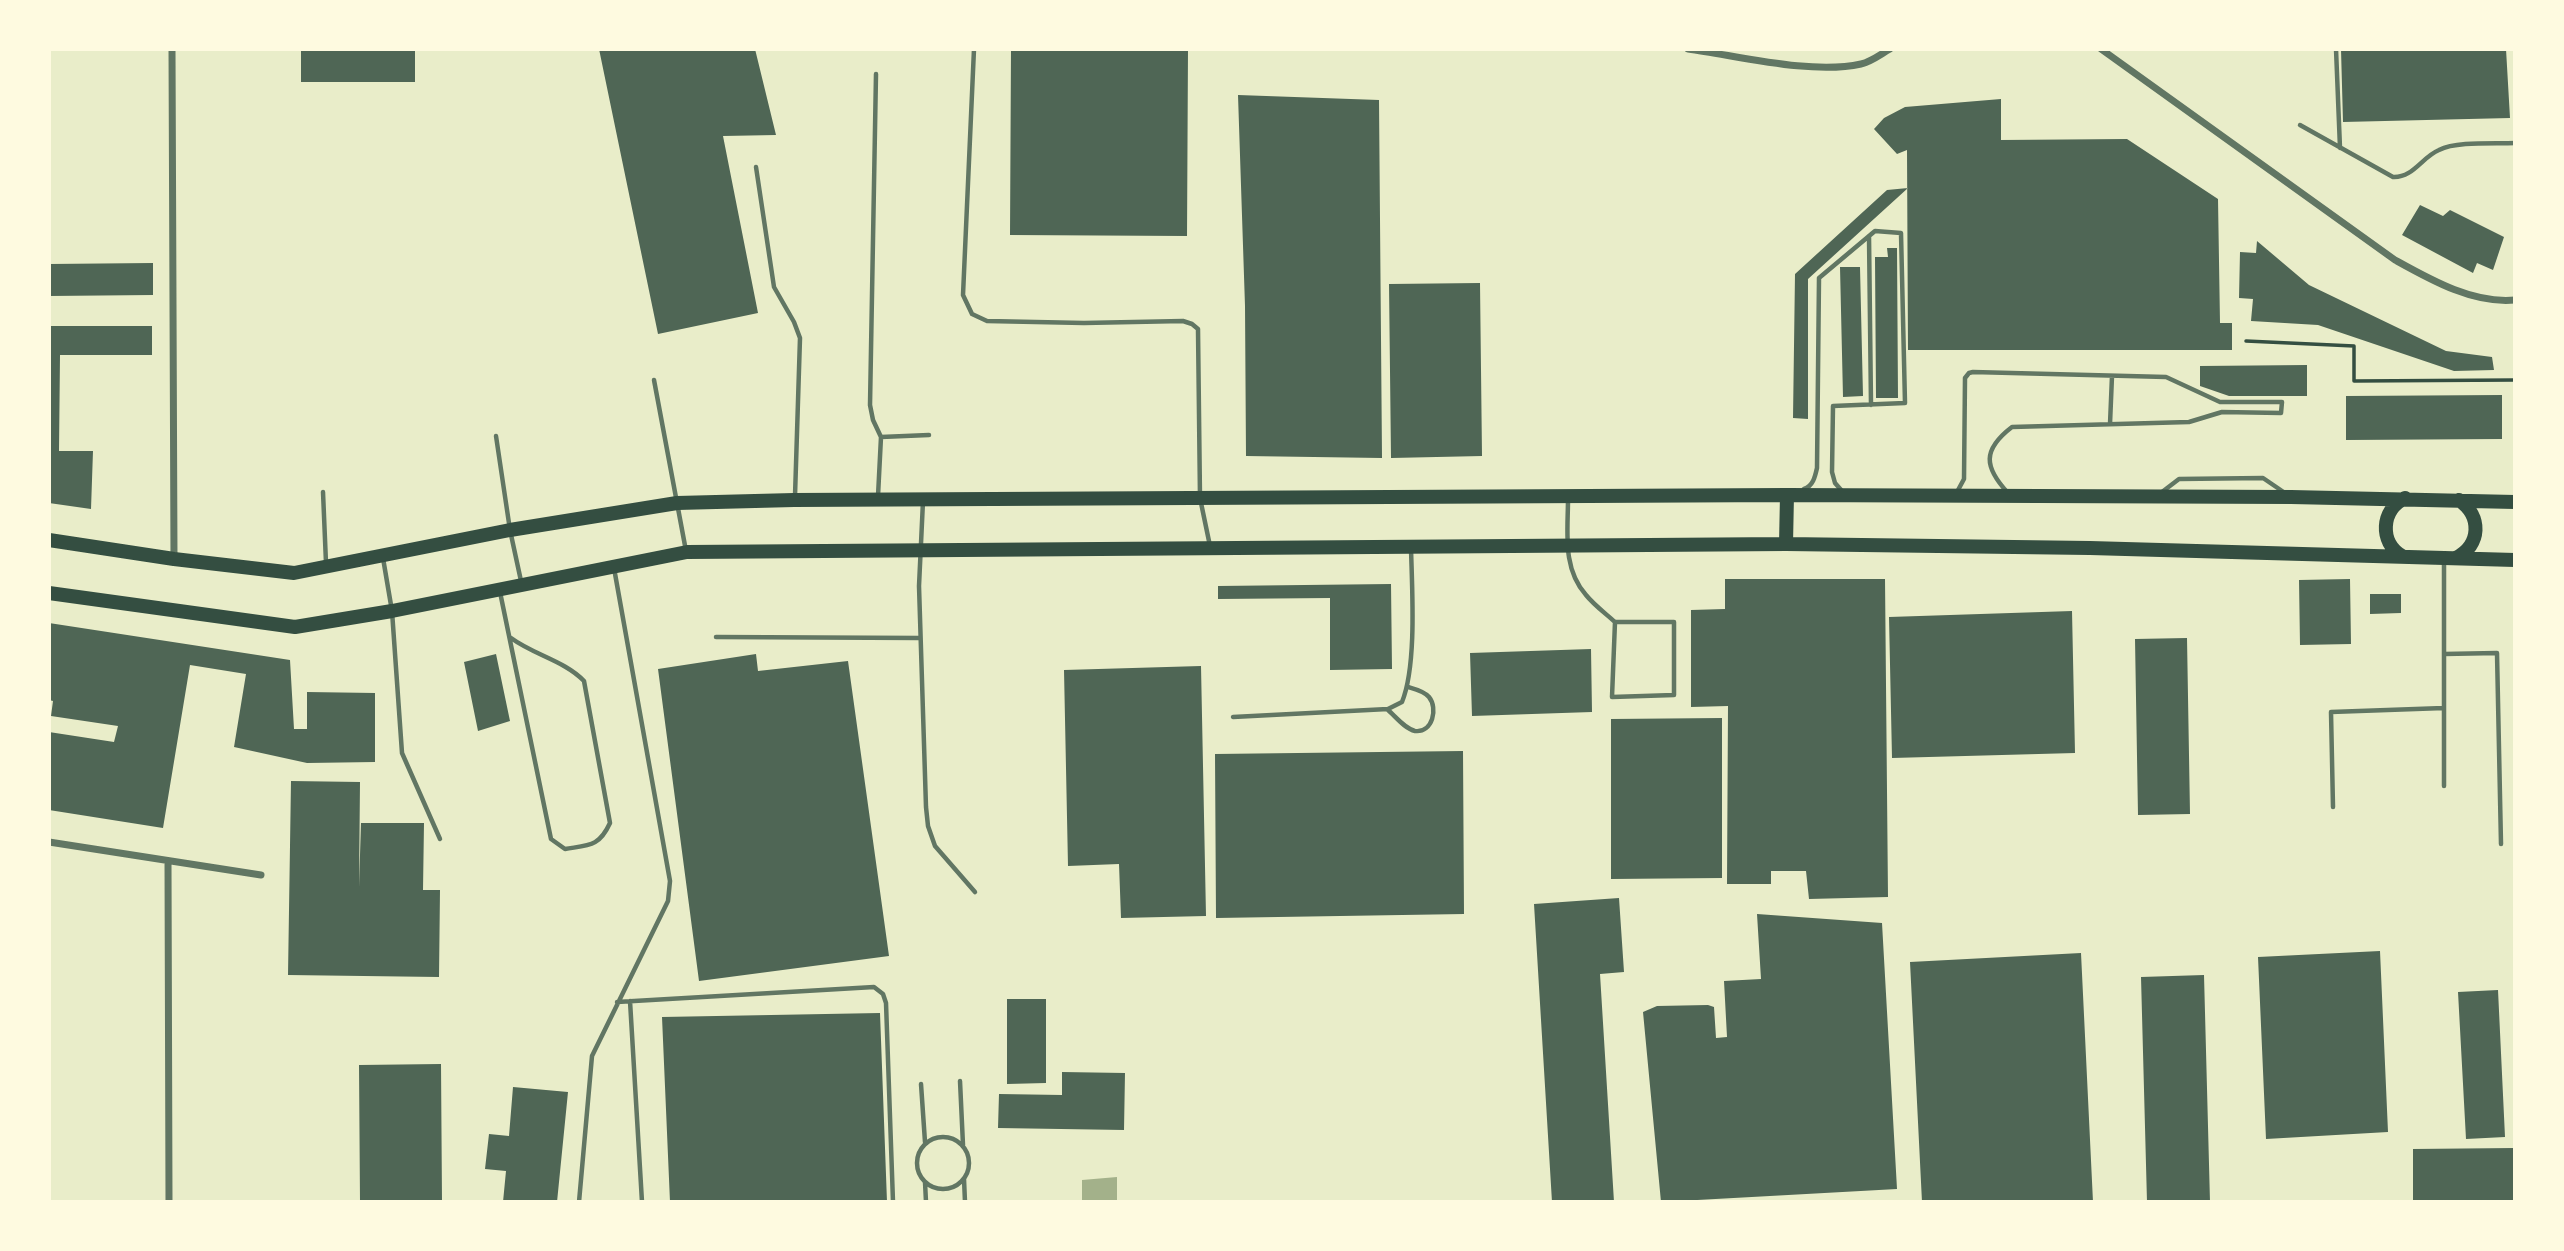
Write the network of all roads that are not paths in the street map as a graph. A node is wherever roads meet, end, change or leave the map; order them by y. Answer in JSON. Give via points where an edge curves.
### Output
{"nodes":[{"id":1,"x":172,"y":49,"type":"edge"},
{"id":2,"x":974,"y":49,"type":"edge"},
{"id":3,"x":1688,"y":49,"type":"edge"},
{"id":4,"x":1890,"y":49,"type":"edge"},
{"id":5,"x":2101,"y":49,"type":"edge"},
{"id":6,"x":2336,"y":49,"type":"edge"},
{"id":7,"x":876,"y":74,"type":"dead end"},
{"id":8,"x":2300,"y":125,"type":"dead end"},
{"id":9,"x":2515,"y":143,"type":"edge"},
{"id":10,"x":2340,"y":148,"type":"junction"},
{"id":11,"x":756,"y":167,"type":"dead end"},
{"id":12,"x":1869,"y":236,"type":"junction"},
{"id":13,"x":2515,"y":300,"type":"edge"},
{"id":14,"x":2112,"y":376,"type":"junction"},
{"id":15,"x":654,"y":380,"type":"dead end"},
{"id":16,"x":1871,"y":405,"type":"junction"},
{"id":17,"x":2110,"y":424,"type":"junction"},
{"id":18,"x":929,"y":435,"type":"dead end"},
{"id":19,"x":496,"y":436,"type":"dead end"},
{"id":20,"x":881,"y":437,"type":"junction"},
{"id":21,"x":323,"y":492,"type":"dead end"},
{"id":22,"x":1568,"y":495,"type":"junction"},
{"id":23,"x":1787,"y":495,"type":"junction"},
{"id":24,"x":1849,"y":495,"type":"junction"},
{"id":25,"x":1955,"y":495,"type":"junction"},
{"id":26,"x":2011,"y":496,"type":"junction"},
{"id":27,"x":1200,"y":498,"type":"junction"},
{"id":28,"x":2406,"y":498,"type":"junction"},
{"id":29,"x":794,"y":500,"type":"junction"},
{"id":30,"x":877,"y":500,"type":"junction"},
{"id":31,"x":923,"y":500,"type":"junction"},
{"id":32,"x":2459,"y":500,"type":"junction"},
{"id":33,"x":2515,"y":502,"type":"edge"},
{"id":34,"x":677,"y":503,"type":"junction"},
{"id":35,"x":510,"y":530,"type":"junction"},
{"id":36,"x":49,"y":540,"type":"edge"},
{"id":37,"x":1786,"y":544,"type":"junction"},
{"id":38,"x":1567,"y":546,"type":"junction"},
{"id":39,"x":1210,"y":547,"type":"junction"},
{"id":40,"x":1411,"y":547,"type":"junction"},
{"id":41,"x":921,"y":551,"type":"junction"},
{"id":42,"x":687,"y":552,"type":"junction"},
{"id":43,"x":2402,"y":556,"type":"junction"},
{"id":44,"x":383,"y":557,"type":"junction"},
{"id":45,"x":2450,"y":558,"type":"junction"},
{"id":46,"x":174,"y":559,"type":"junction"},
{"id":47,"x":2515,"y":560,"type":"edge"},
{"id":48,"x":614,"y":566,"type":"junction"},
{"id":49,"x":327,"y":567,"type":"junction"},
{"id":50,"x":522,"y":585,"type":"junction"},
{"id":51,"x":500,"y":589,"type":"junction"},
{"id":52,"x":49,"y":593,"type":"edge"},
{"id":53,"x":392,"y":611,"type":"junction"},
{"id":54,"x":1615,"y":622,"type":"junction"},
{"id":55,"x":716,"y":637,"type":"dead end"},
{"id":56,"x":511,"y":638,"type":"junction"},
{"id":57,"x":920,"y":638,"type":"junction"},
{"id":58,"x":2444,"y":654,"type":"junction"},
{"id":59,"x":1408,"y":687,"type":"junction"},
{"id":60,"x":2444,"y":708,"type":"junction"},
{"id":61,"x":1388,"y":709,"type":"junction"},
{"id":62,"x":1233,"y":717,"type":"dead end"},
{"id":63,"x":2444,"y":786,"type":"dead end"},
{"id":64,"x":2333,"y":807,"type":"dead end"},
{"id":65,"x":440,"y":839,"type":"dead end"},
{"id":66,"x":49,"y":842,"type":"edge"},
{"id":67,"x":2501,"y":844,"type":"dead end"},
{"id":68,"x":168,"y":861,"type":"junction"},
{"id":69,"x":261,"y":875,"type":"dead end"},
{"id":70,"x":975,"y":892,"type":"dead end"},
{"id":71,"x":630,"y":1001,"type":"junction"},
{"id":72,"x":617,"y":1002,"type":"junction"},
{"id":73,"x":960,"y":1081,"type":"dead end"},
{"id":74,"x":921,"y":1084,"type":"dead end"},
{"id":75,"x":926,"y":1143,"type":"junction"},
{"id":76,"x":963,"y":1146,"type":"junction"},
{"id":77,"x":964,"y":1178,"type":"junction"},
{"id":78,"x":925,"y":1181,"type":"junction"},
{"id":79,"x":169,"y":1202,"type":"edge"},
{"id":80,"x":579,"y":1202,"type":"edge"},
{"id":81,"x":642,"y":1202,"type":"edge"},
{"id":82,"x":893,"y":1202,"type":"edge"},
{"id":83,"x":926,"y":1202,"type":"edge"},
{"id":84,"x":965,"y":1202,"type":"edge"}],
"edges":[{"from":1,"to":46,"type":"street"},
{"from":2,"to":27,"type":"lane","via":[[963,295],[972,314],[987,321],[1192,324],[1198,329]]},
{"from":3,"to":4,"type":"street","via":[[1832,67],[1863,64]]},
{"from":5,"to":13,"type":"street","via":[[2395,260],[2440,285],[2497,302]]},
{"from":6,"to":10,"type":"lane"},
{"from":7,"to":20,"type":"lane","via":[[870,405]]},
{"from":8,"to":10,"type":"lane"},
{"from":9,"to":10,"type":"lane","via":[[2450,146],[2398,178]]},
{"from":11,"to":29,"type":"lane","via":[[774,287],[800,338]]},
{"from":12,"to":16,"type":"lane"},
{"from":12,"to":16,"type":"lane","via":[[1901,233],[1905,403]]},
{"from":12,"to":23,"type":"lane","via":[[1819,278],[1817,468],[1809,488]]},
{"from":14,"to":17,"type":"lane"},
{"from":14,"to":17,"type":"lane","via":[[2166,377],[2220,402],[2282,402],[2281,413],[2222,412],[2189,422]]},
{"from":14,"to":25,"type":"lane","via":[[1969,373],[1965,379],[1964,479]]},
{"from":15,"to":34,"type":"lane"},
{"from":16,"to":24,"type":"lane","via":[[1833,406],[1832,472],[1838,489]]},
{"from":17,"to":26,"type":"lane","via":[[2012,427],[1994,445],[1990,457],[1994,477]]},
{"from":18,"to":20,"type":"lane"},
{"from":19,"to":35,"type":"lane"},
{"from":20,"to":30,"type":"lane"},
{"from":21,"to":49,"type":"lane"},
{"from":22,"to":23,"type":"main road"},
{"from":22,"to":27,"type":"main road"},
{"from":22,"to":38,"type":"lane"},
{"from":23,"to":24,"type":"main road"},
{"from":23,"to":37,"type":"main road"},
{"from":24,"to":25,"type":"main road"},
{"from":25,"to":26,"type":"main road"},
{"from":26,"to":28,"type":"main road"},
{"from":27,"to":31,"type":"main road"},
{"from":27,"to":39,"type":"lane"},
{"from":28,"to":32,"type":"main road"},
{"from":28,"to":43,"type":"main road","via":[[2391,510],[2386,524],[2389,543]]},
{"from":29,"to":30,"type":"main road"},
{"from":29,"to":34,"type":"main road"},
{"from":30,"to":31,"type":"main road"},
{"from":31,"to":41,"type":"lane"},
{"from":32,"to":33,"type":"main road"},
{"from":32,"to":45,"type":"main road","via":[[2473,514],[2476,533],[2468,550]]},
{"from":34,"to":35,"type":"main road"},
{"from":34,"to":42,"type":"lane"},
{"from":35,"to":44,"type":"main road"},
{"from":35,"to":50,"type":"lane"},
{"from":36,"to":46,"type":"main road"},
{"from":37,"to":38,"type":"main road"},
{"from":37,"to":43,"type":"main road"},
{"from":38,"to":40,"type":"main road"},
{"from":38,"to":54,"type":"lane","via":[[1570,571],[1580,587]]},
{"from":39,"to":40,"type":"main road"},
{"from":39,"to":41,"type":"main road"},
{"from":40,"to":59,"type":"lane"},
{"from":41,"to":42,"type":"main road"},
{"from":41,"to":57,"type":"lane"},
{"from":42,"to":48,"type":"main road"},
{"from":43,"to":45,"type":"main road"},
{"from":44,"to":49,"type":"main road"},
{"from":44,"to":53,"type":"lane"},
{"from":45,"to":47,"type":"main road"},
{"from":45,"to":58,"type":"lane"},
{"from":46,"to":49,"type":"main road","via":[[294,573]]},
{"from":48,"to":50,"type":"main road"},
{"from":48,"to":72,"type":"lane","via":[[670,881],[668,901]]},
{"from":50,"to":51,"type":"main road"},
{"from":51,"to":53,"type":"main road"},
{"from":51,"to":56,"type":"lane"},
{"from":52,"to":53,"type":"main road","via":[[295,627]]},
{"from":53,"to":65,"type":"lane","via":[[402,753]]},
{"from":54,"to":54,"type":"lane","via":[[1612,697],[1674,695],[1674,622]]},
{"from":55,"to":57,"type":"lane"},
{"from":56,"to":56,"type":"lane","via":[[574,671],[584,681],[610,823],[604,837],[593,845],[565,849],[551,839]]},
{"from":57,"to":70,"type":"lane","via":[[929,826],[935,846]]},
{"from":58,"to":60,"type":"lane"},
{"from":58,"to":67,"type":"lane","via":[[2497,653]]},
{"from":59,"to":61,"type":"lane","via":[[1402,702]]},
{"from":59,"to":61,"type":"lane","via":[[1431,700],[1430,725],[1416,731]]},
{"from":60,"to":63,"type":"lane"},
{"from":60,"to":64,"type":"lane","via":[[2331,712]]},
{"from":61,"to":62,"type":"lane"},
{"from":66,"to":68,"type":"street"},
{"from":68,"to":69,"type":"street"},
{"from":68,"to":79,"type":"street"},
{"from":71,"to":72,"type":"lane"},
{"from":71,"to":81,"type":"lane"},
{"from":71,"to":82,"type":"lane","via":[[874,987],[886,1003]]},
{"from":72,"to":80,"type":"lane","via":[[592,1056]]},
{"from":73,"to":76,"type":"lane"},
{"from":74,"to":75,"type":"lane"},
{"from":75,"to":76,"type":"lane","via":[[949,1137]]},
{"from":75,"to":78,"type":"lane","via":[[918,1167]]},
{"from":76,"to":77,"type":"lane","via":[[969,1161]]},
{"from":77,"to":78,"type":"lane","via":[[949,1188]]},
{"from":77,"to":84,"type":"lane"},
{"from":78,"to":83,"type":"lane"}]}
